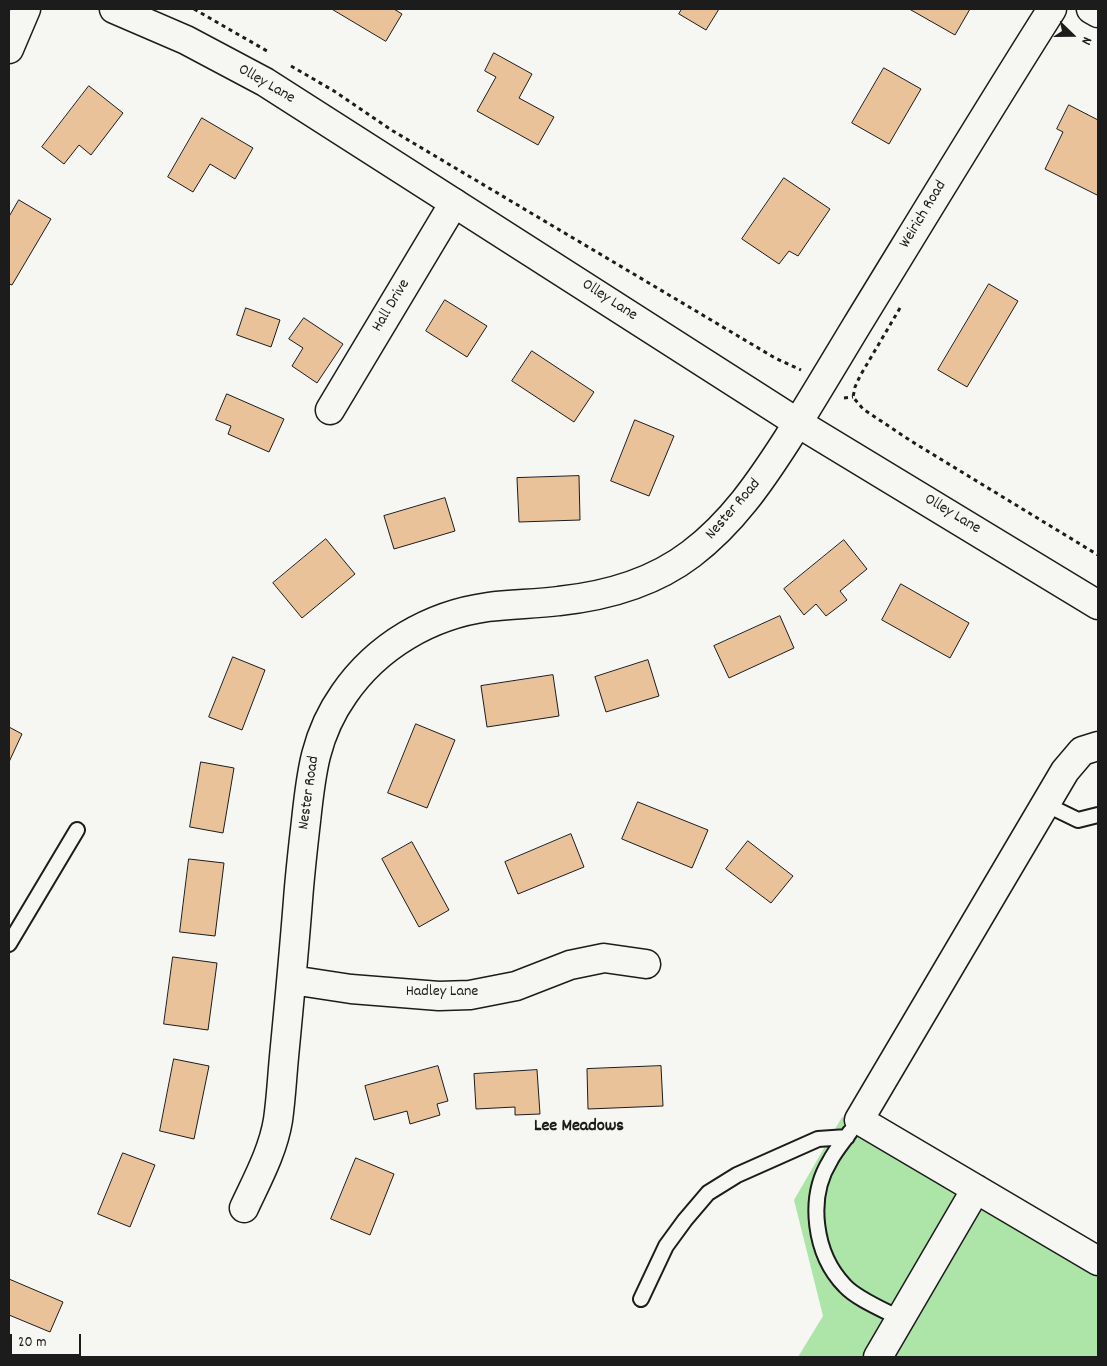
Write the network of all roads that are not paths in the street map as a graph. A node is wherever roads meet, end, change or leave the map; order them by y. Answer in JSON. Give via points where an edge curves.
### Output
{"nodes":[{"id":1,"x":26,"y":9,"type":"edge"},
{"id":2,"x":114,"y":9,"type":"edge"},
{"id":3,"x":1052,"y":9,"type":"edge"},
{"id":4,"x":1091,"y":9,"type":"edge"},
{"id":5,"x":1098,"y":13,"type":"edge"},
{"id":6,"x":9,"y":49,"type":"edge"},
{"id":7,"x":454,"y":203,"type":"junction"},
{"id":8,"x":330,"y":410,"type":"dead end"},
{"id":9,"x":798,"y":423,"type":"junction"},
{"id":10,"x":1098,"y":605,"type":"edge"},
{"id":11,"x":1098,"y":746,"type":"edge"},
{"id":12,"x":1046,"y":804,"type":"junction"},
{"id":13,"x":1098,"y":815,"type":"edge"},
{"id":14,"x":77,"y":830,"type":"dead end"},
{"id":15,"x":9,"y":944,"type":"edge"},
{"id":16,"x":646,"y":964,"type":"dead end"},
{"id":17,"x":292,"y":980,"type":"junction"},
{"id":18,"x":853,"y":1128,"type":"junction"},
{"id":19,"x":976,"y":1189,"type":"junction"},
{"id":20,"x":244,"y":1208,"type":"dead end"},
{"id":21,"x":1098,"y":1262,"type":"edge"},
{"id":22,"x":641,"y":1299,"type":"dead end"},
{"id":23,"x":901,"y":1319,"type":"junction"},
{"id":24,"x":878,"y":1357,"type":"edge"}],
"edges":[{"from":1,"to":6,"type":"street"},
{"from":2,"to":7,"type":"street","name":"Olley Lane","via":[[186,40],[265,82]]},
{"from":3,"to":9,"type":"street","name":"Weirich Road"},
{"from":4,"to":5,"type":"street"},
{"from":7,"to":8,"type":"street","name":"Hall Drive"},
{"from":7,"to":9,"type":"street","name":"Olley Lane"},
{"from":9,"to":10,"type":"street","name":"Olley Lane"},
{"from":9,"to":17,"type":"street","name":"Nester Road","via":[[762,480],[727,524],[670,568],[629,587],[593,596],[486,607],[445,617],[399,639],[358,676],[329,718],[311,770]]},
{"from":11,"to":12,"type":"street","via":[[1082,751],[1065,771]]},
{"from":12,"to":13,"type":"lane","via":[[1078,820]]},
{"from":12,"to":18,"type":"street"},
{"from":14,"to":15,"type":"lane"},
{"from":16,"to":17,"type":"street","name":"Hadley Lane","via":[[604,958],[570,965],[495,992],[470,995],[439,996],[351,989]]},
{"from":17,"to":20,"type":"street","name":"Nester Road","via":[[278,1122],[267,1159]]},
{"from":18,"to":19,"type":"street"},
{"from":18,"to":22,"type":"lane","via":[[818,1139],[737,1175],[708,1193],[666,1246]]},
{"from":18,"to":23,"type":"lane","via":[[829,1161],[821,1182],[816,1207],[819,1237],[828,1262],[845,1286]]},
{"from":19,"to":21,"type":"street"},
{"from":19,"to":23,"type":"street"},
{"from":23,"to":24,"type":"street"}]}
